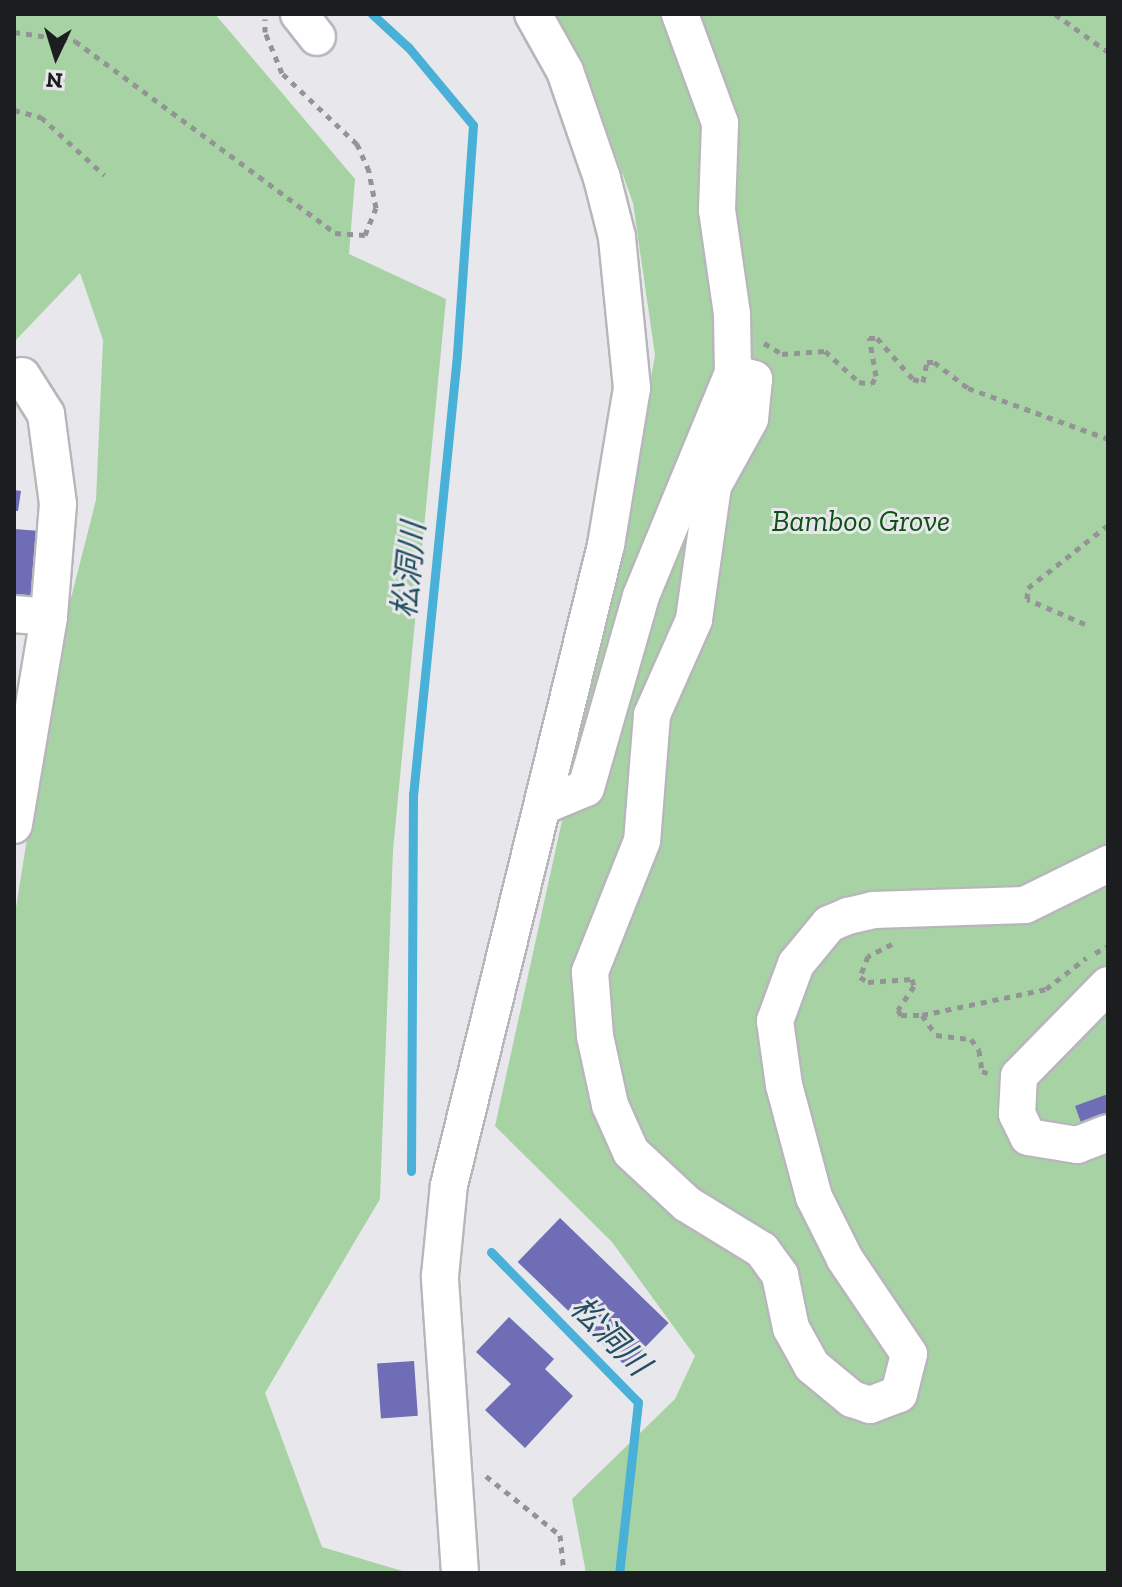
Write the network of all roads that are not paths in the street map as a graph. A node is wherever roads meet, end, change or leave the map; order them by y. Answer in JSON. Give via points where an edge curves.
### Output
{"nodes":[{"id":1,"x":533,"y":14,"type":"edge"},
{"id":2,"x":680,"y":14,"type":"edge"},
{"id":3,"x":733,"y":358,"type":"junction"},
{"id":4,"x":22,"y":376,"type":"dead end"},
{"id":5,"x":32,"y":615,"type":"edge"},
{"id":6,"x":545,"y":805,"type":"junction"},
{"id":7,"x":14,"y":825,"type":"edge"},
{"id":8,"x":1108,"y":864,"type":"edge"},
{"id":9,"x":1108,"y":985,"type":"edge"},
{"id":10,"x":1108,"y":1133,"type":"edge"},
{"id":11,"x":460,"y":1573,"type":"edge"}],
"edges":[{"from":1,"to":6,"type":"street","via":[[565,71],[606,192],[617,237],[632,388],[606,545]]},
{"from":2,"to":3,"type":"street","via":[[720,123],[717,210]]},
{"from":3,"to":6,"type":"street","via":[[641,596],[586,788]]},
{"from":3,"to":8,"type":"street","via":[[754,379],[750,419],[713,486],[694,620],[652,715],[642,841],[590,972],[595,1036],[610,1105],[631,1152],[687,1204],[762,1250],[780,1275],[791,1328],[812,1366],[852,1399],[870,1405],[899,1394],[909,1354],[845,1259],[814,1197],[784,1085],[775,1021],[796,964],[829,924],[848,916],[1025,905]]},
{"from":4,"to":5,"type":"street","via":[[46,414],[58,504]]},
{"from":5,"to":7,"type":"street"},
{"from":6,"to":11,"type":"street","via":[[449,1185],[440,1276]]},
{"from":9,"to":10,"type":"street","via":[[1019,1076],[1017,1114],[1028,1137],[1077,1145]]}]}
